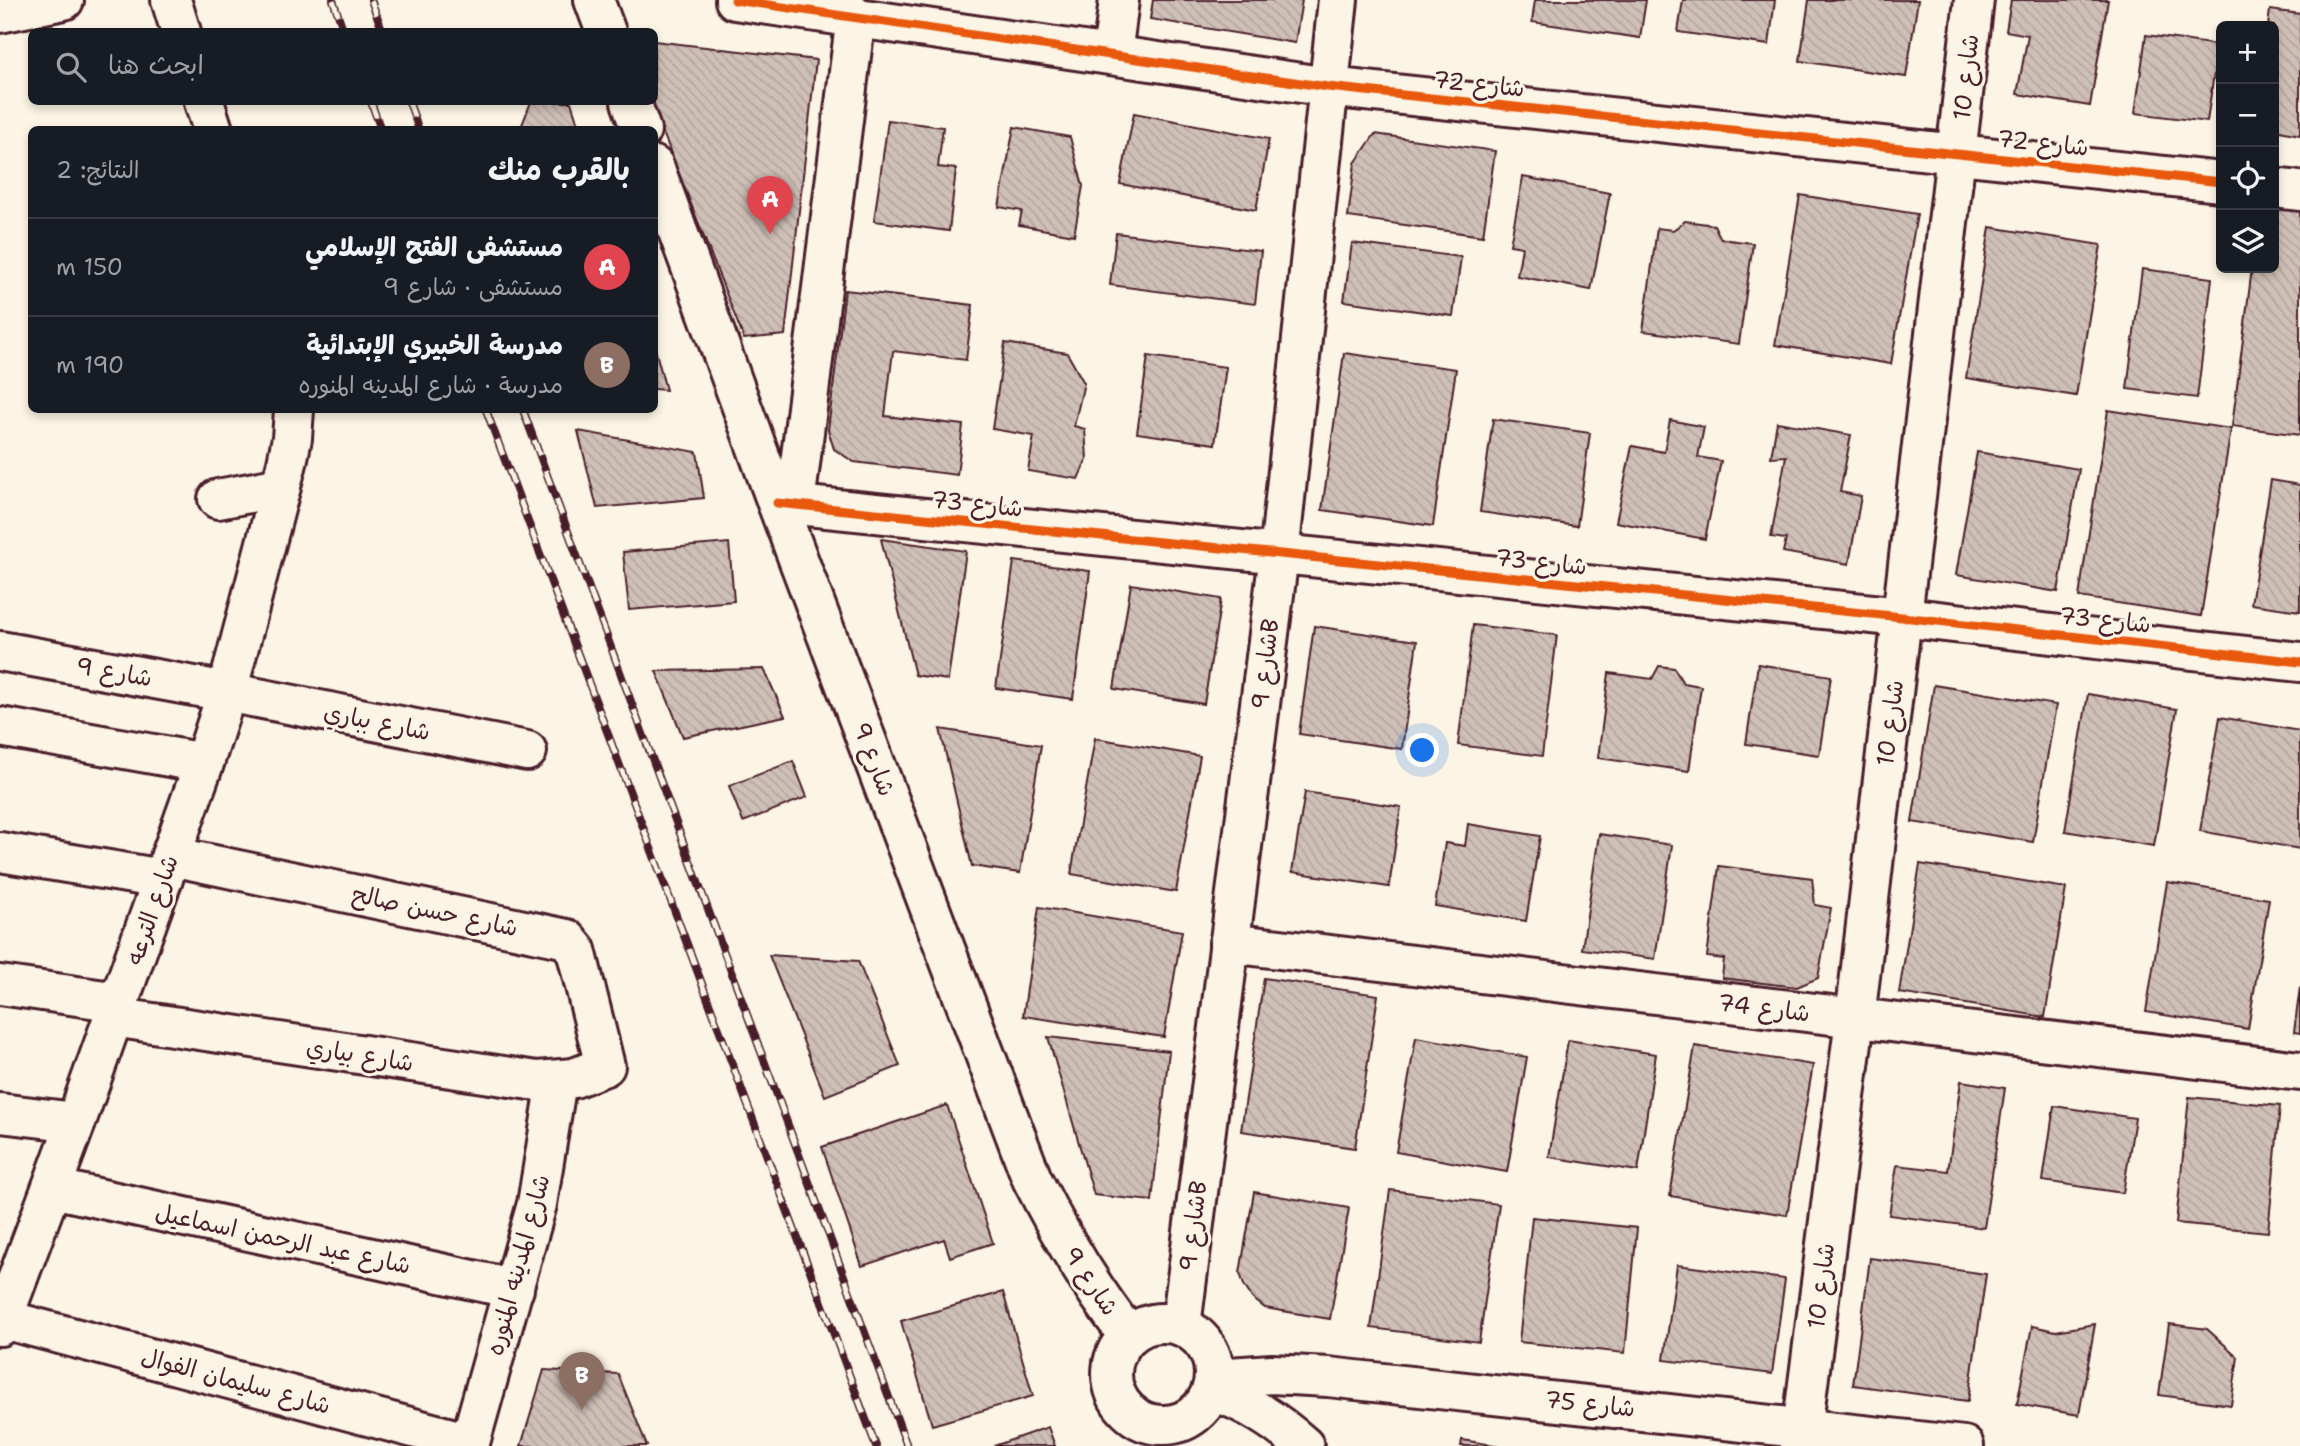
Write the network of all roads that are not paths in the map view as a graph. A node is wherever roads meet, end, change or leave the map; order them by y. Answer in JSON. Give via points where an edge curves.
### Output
{"nodes":[{"id":1,"x":64,"y":0,"type":"edge"},
{"id":2,"x":170,"y":0,"type":"edge"},
{"id":3,"x":594,"y":0,"type":"edge"},
{"id":4,"x":735,"y":0,"type":"edge"},
{"id":5,"x":1119,"y":0,"type":"edge"},
{"id":6,"x":1338,"y":0,"type":"edge"},
{"id":7,"x":1975,"y":0,"type":"edge"},
{"id":8,"x":0,"y":13,"type":"edge"},
{"id":9,"x":856,"y":16,"type":"junction"},
{"id":10,"x":180,"y":28,"type":"edge"},
{"id":11,"x":604,"y":28,"type":"edge"},
{"id":12,"x":1112,"y":55,"type":"junction"},
{"id":13,"x":1328,"y":87,"type":"junction"},
{"id":14,"x":205,"y":105,"type":"edge"},
{"id":15,"x":632,"y":105,"type":"edge"},
{"id":16,"x":212,"y":126,"type":"edge"},
{"id":17,"x":640,"y":126,"type":"edge"},
{"id":18,"x":1958,"y":153,"type":"junction"},
{"id":19,"x":658,"y":176,"type":"edge"},
{"id":20,"x":2216,"y":181,"type":"edge"},
{"id":21,"x":2279,"y":189,"type":"edge"},
{"id":22,"x":2300,"y":191,"type":"edge"},
{"id":23,"x":295,"y":413,"type":"edge"},
{"id":24,"x":281,"y":487,"type":"junction"},
{"id":25,"x":218,"y":499,"type":"dead end"},
{"id":26,"x":786,"y":504,"type":"junction"},
{"id":27,"x":1279,"y":555,"type":"junction"},
{"id":28,"x":1902,"y":617,"type":"junction"},
{"id":29,"x":0,"y":651,"type":"edge"},
{"id":30,"x":2300,"y":662,"type":"edge"},
{"id":31,"x":227,"y":692,"type":"junction"},
{"id":32,"x":0,"y":727,"type":"edge"},
{"id":33,"x":527,"y":751,"type":"dead end"},
{"id":34,"x":204,"y":763,"type":"junction"},
{"id":35,"x":0,"y":852,"type":"edge"},
{"id":36,"x":167,"y":868,"type":"junction"},
{"id":37,"x":1229,"y":943,"type":"junction"},
{"id":38,"x":0,"y":985,"type":"edge"},
{"id":39,"x":116,"y":1010,"type":"junction"},
{"id":40,"x":1855,"y":1019,"type":"junction"},
{"id":41,"x":605,"y":1066,"type":"joint"},
{"id":42,"x":2300,"y":1072,"type":"edge"},
{"id":43,"x":557,"y":1081,"type":"junction"},
{"id":44,"x":0,"y":1113,"type":"edge"},
{"id":45,"x":76,"y":1122,"type":"junction"},
{"id":46,"x":52,"y":1188,"type":"junction"},
{"id":47,"x":11,"y":1267,"type":"edge"},
{"id":48,"x":514,"y":1289,"type":"junction"},
{"id":49,"x":1,"y":1322,"type":"edge"},
{"id":50,"x":1181,"y":1326,"type":"junction"},
{"id":51,"x":1128,"y":1335,"type":"junction"},
{"id":52,"x":1213,"y":1384,"type":"junction"},
{"id":53,"x":1145,"y":1434,"type":"edge"},
{"id":54,"x":1802,"y":1437,"type":"edge"},
{"id":55,"x":470,"y":1445,"type":"edge"},
{"id":56,"x":1304,"y":1446,"type":"edge"},
{"id":57,"x":1964,"y":1446,"type":"edge"}],
"edges":[{"from":1,"to":8,"type":"street"},
{"from":2,"to":10,"type":"street"},
{"from":3,"to":11,"type":"street"},
{"from":4,"to":9,"type":"street","name":"شارع 72"},
{"from":5,"to":12,"type":"street"},
{"from":6,"to":13,"type":"street","name":"شارع 9B"},
{"from":7,"to":18,"type":"street","name":"شارع 10"},
{"from":9,"to":12,"type":"street","name":"شارع 72"},
{"from":9,"to":26,"type":"street"},
{"from":12,"to":13,"type":"street","name":"شارع 72"},
{"from":13,"to":18,"type":"street","name":"شارع 72"},
{"from":13,"to":27,"type":"street","name":"شارع 9B"},
{"from":14,"to":16,"type":"street"},
{"from":15,"to":17,"type":"street"},
{"from":18,"to":20,"type":"street","name":"شارع 72"},
{"from":18,"to":28,"type":"street","name":"شارع 10"},
{"from":19,"to":26,"type":"street","name":"شارع 9"},
{"from":21,"to":22,"type":"street"},
{"from":23,"to":24,"type":"street","name":"شارع الترعه"},
{"from":24,"to":25,"type":"street"},
{"from":24,"to":31,"type":"street","name":"شارع الترعه"},
{"from":26,"to":27,"type":"street","name":"شارع 73"},
{"from":26,"to":51,"type":"street","name":"شارع 9","via":[[1032,1179],[1075,1261]]},
{"from":27,"to":28,"type":"street","name":"شارع 73"},
{"from":27,"to":37,"type":"street","name":"شارع 9B"},
{"from":28,"to":30,"type":"street","name":"شارع 73"},
{"from":28,"to":40,"type":"street","name":"شارع 10"},
{"from":29,"to":31,"type":"street","name":"شارع 9"},
{"from":31,"to":33,"type":"street","name":"شارع بباري"},
{"from":31,"to":34,"type":"street","name":"شارع الترعه"},
{"from":32,"to":34,"type":"street"},
{"from":34,"to":36,"type":"street","name":"شارع الترعه"},
{"from":35,"to":36,"type":"street","name":"شارع حسن صالح"},
{"from":36,"to":39,"type":"street","name":"شارع الترعه"},
{"from":36,"to":41,"type":"street","name":"شارع حسن صالح","via":[[567,939],[576,950]]},
{"from":37,"to":40,"type":"street","name":"شارع 74"},
{"from":37,"to":50,"type":"street","name":"شارع 9B"},
{"from":38,"to":39,"type":"street","name":"شارع بياري"},
{"from":39,"to":43,"type":"street","name":"شارع بياري","via":[[515,1078]]},
{"from":39,"to":45,"type":"street","name":"شارع الترعه"},
{"from":40,"to":42,"type":"street","name":"شارع 74"},
{"from":40,"to":54,"type":"street","name":"شارع 10"},
{"from":41,"to":43,"type":"street","name":"شارع بياري"},
{"from":43,"to":48,"type":"street","name":"شارع المدينه المنوره","via":[[537,1204]]},
{"from":44,"to":45,"type":"street"},
{"from":45,"to":46,"type":"street","name":"شارع الترعه"},
{"from":46,"to":47,"type":"street","name":"شارع الترعه"},
{"from":46,"to":48,"type":"street","name":"شارع عبد الرحمن اسماعيل"},
{"from":47,"to":49,"type":"street","name":"شارع الترعه"},
{"from":48,"to":55,"type":"street","name":"شارع المدينه المنوره"},
{"from":49,"to":55,"type":"street","name":"شارع سليمان الفوال"},
{"from":50,"to":51,"type":"street","via":[[1144,1326]]},
{"from":50,"to":52,"type":"street","via":[[1199,1338],[1211,1356]]},
{"from":51,"to":53,"type":"street","via":[[1115,1352],[1110,1373],[1114,1394]]},
{"from":52,"to":53,"type":"street","via":[[1205,1405],[1193,1416]]},
{"from":52,"to":54,"type":"street","name":"شارع 75","via":[[1272,1374],[1328,1377]]},
{"from":52,"to":56,"type":"street","via":[[1265,1414]]},
{"from":54,"to":57,"type":"street","name":"شارع 75"}]}
